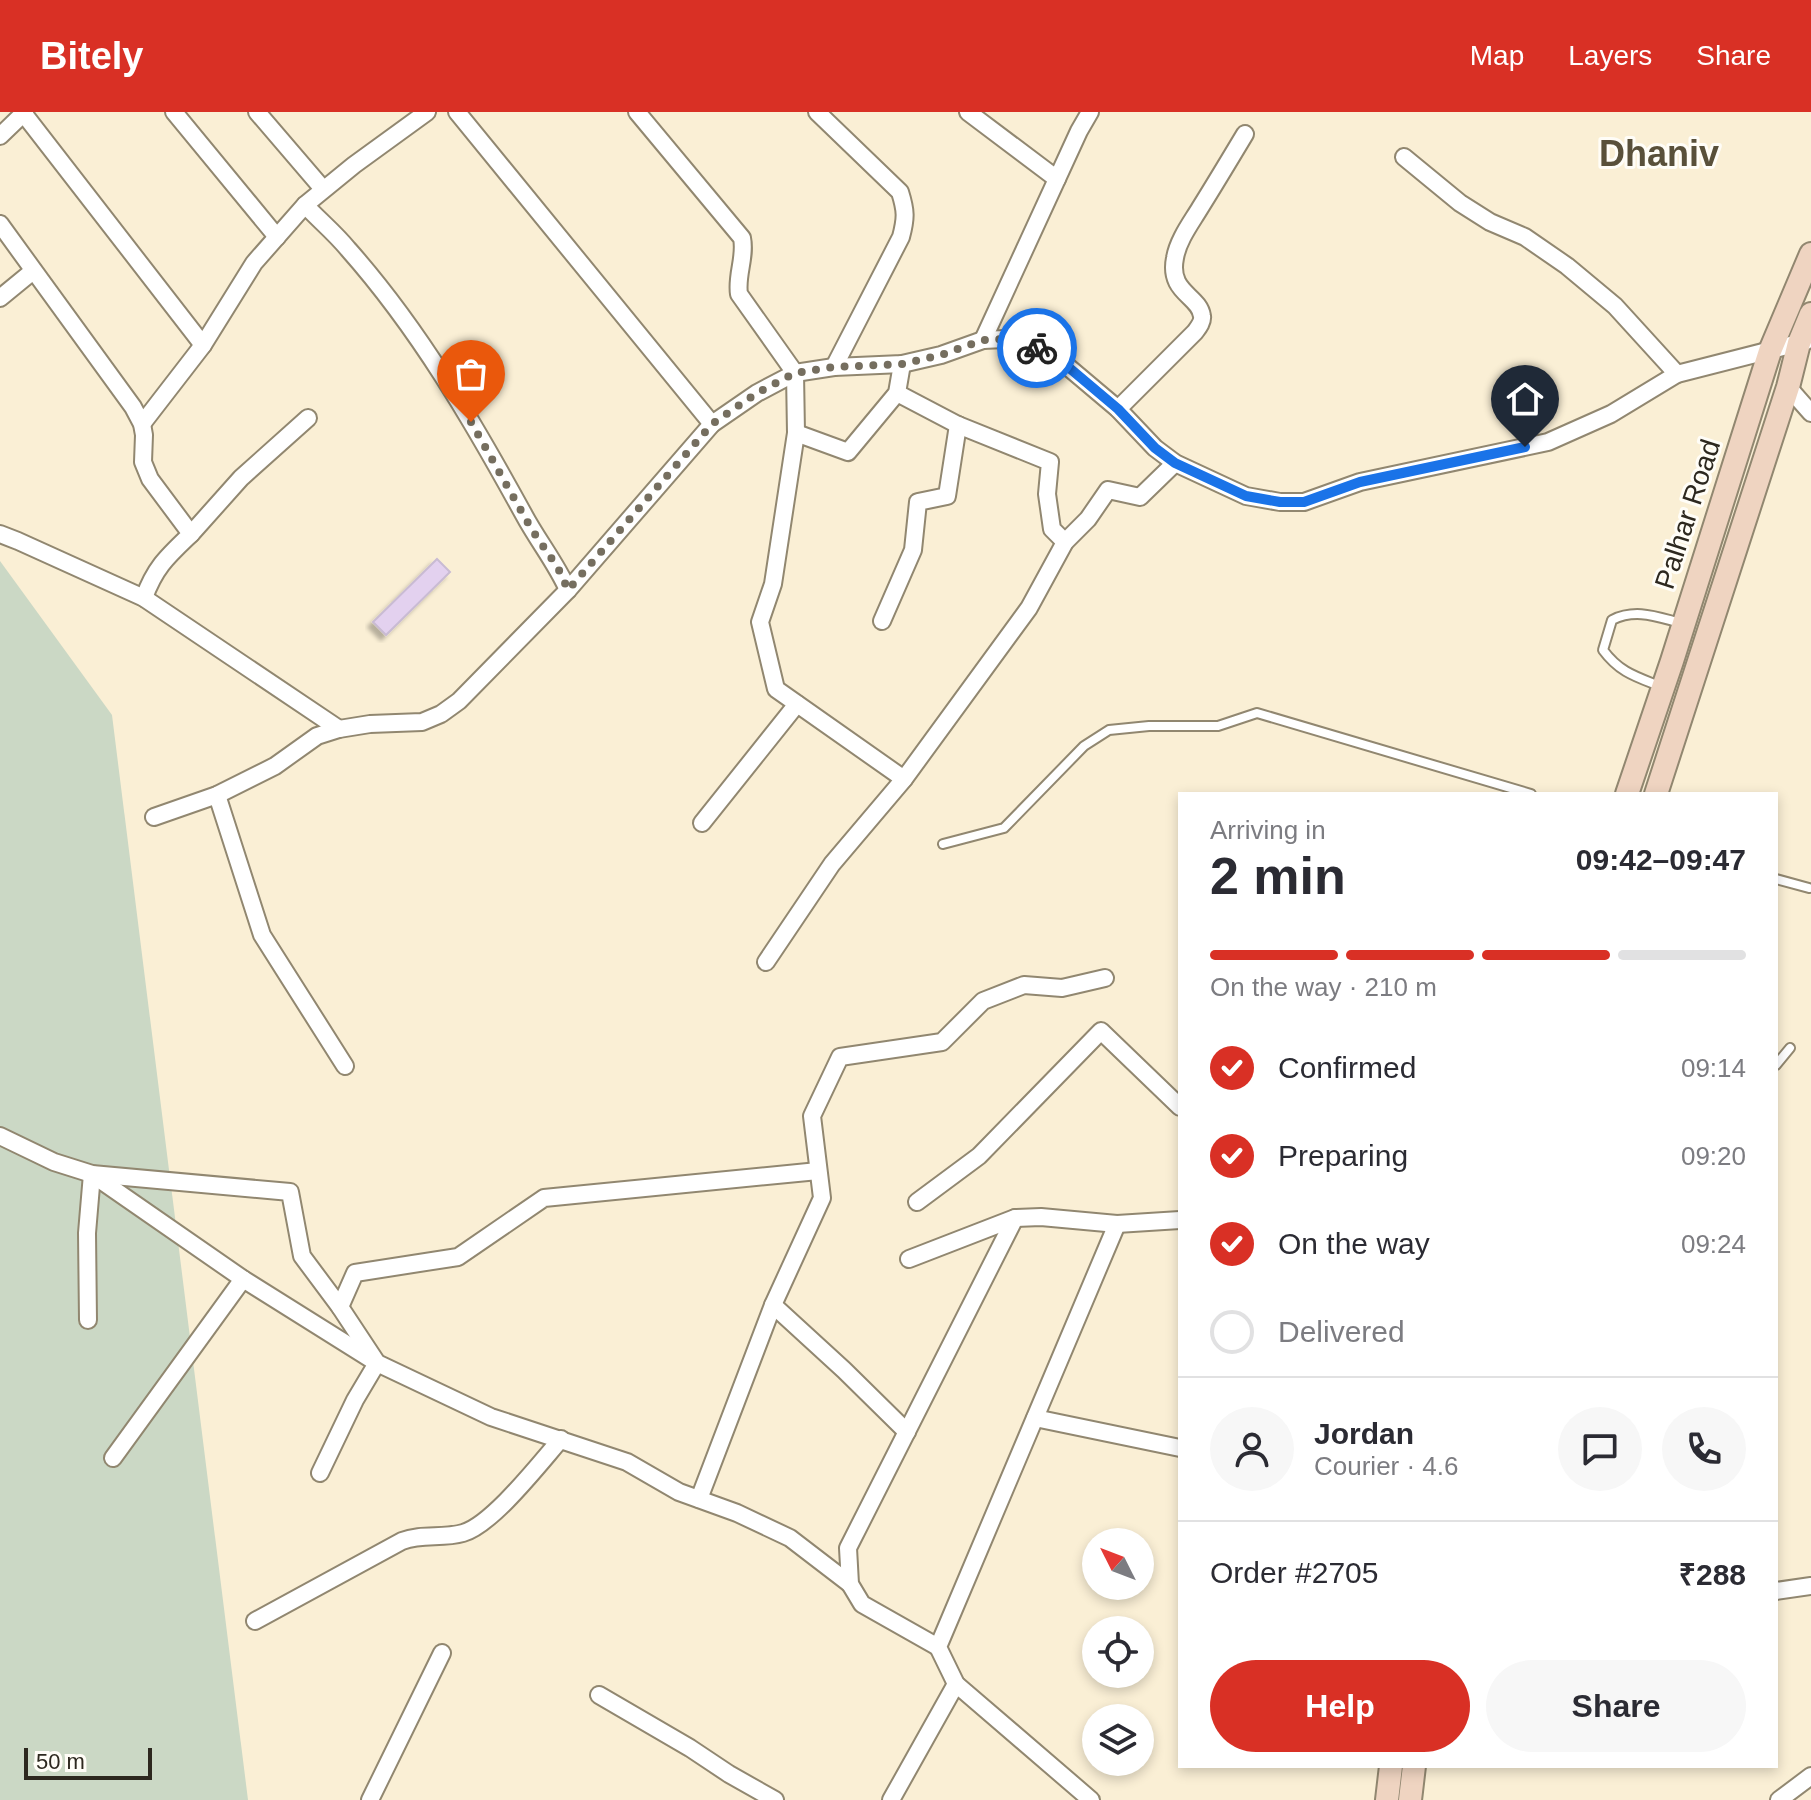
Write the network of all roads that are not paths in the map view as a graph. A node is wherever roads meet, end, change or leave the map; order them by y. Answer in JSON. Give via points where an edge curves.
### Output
{"nodes":[{"id":1,"x":174,"y":112,"type":"edge"},
{"id":2,"x":257,"y":112,"type":"edge"},
{"id":3,"x":427,"y":112,"type":"edge"},
{"id":4,"x":457,"y":112,"type":"edge"},
{"id":5,"x":637,"y":112,"type":"edge"},
{"id":6,"x":817,"y":112,"type":"edge"},
{"id":7,"x":968,"y":112,"type":"edge"},
{"id":8,"x":1090,"y":112,"type":"edge"},
{"id":9,"x":24,"y":113,"type":"edge"},
{"id":10,"x":1245,"y":134,"type":"dead end"},
{"id":11,"x":0,"y":136,"type":"edge"},
{"id":12,"x":1404,"y":157,"type":"dead end"},
{"id":13,"x":1057,"y":179,"type":"junction"},
{"id":14,"x":323,"y":189,"type":"junction"},
{"id":15,"x":305,"y":205,"type":"junction"},
{"id":16,"x":0,"y":224,"type":"edge"},
{"id":17,"x":277,"y":237,"type":"junction"},
{"id":18,"x":1811,"y":254,"type":"edge"},
{"id":19,"x":33,"y":271,"type":"junction"},
{"id":20,"x":0,"y":298,"type":"edge"},
{"id":21,"x":1811,"y":314,"type":"edge"},
{"id":22,"x":983,"y":340,"type":"junction"},
{"id":23,"x":1805,"y":342,"type":"edge"},
{"id":24,"x":203,"y":345,"type":"junction"},
{"id":25,"x":1770,"y":351,"type":"junction"},
{"id":26,"x":902,"y":364,"type":"junction"},
{"id":27,"x":834,"y":367,"type":"junction"},
{"id":28,"x":795,"y":373,"type":"junction"},
{"id":29,"x":1677,"y":374,"type":"junction"},
{"id":30,"x":1788,"y":387,"type":"junction"},
{"id":31,"x":897,"y":393,"type":"junction"},
{"id":32,"x":1118,"y":409,"type":"junction"},
{"id":33,"x":1811,"y":413,"type":"edge"},
{"id":34,"x":308,"y":418,"type":"dead end"},
{"id":35,"x":142,"y":424,"type":"junction"},
{"id":36,"x":712,"y":424,"type":"junction"},
{"id":37,"x":958,"y":425,"type":"junction"},
{"id":38,"x":796,"y":433,"type":"junction"},
{"id":39,"x":1175,"y":463,"type":"junction"},
{"id":40,"x":0,"y":534,"type":"edge"},
{"id":41,"x":191,"y":534,"type":"junction"},
{"id":42,"x":1065,"y":542,"type":"junction"},
{"id":43,"x":568,"y":590,"type":"junction"},
{"id":44,"x":144,"y":598,"type":"junction"},
{"id":45,"x":882,"y":621,"type":"dead end"},
{"id":46,"x":1684,"y":624,"type":"junction"},
{"id":47,"x":1663,"y":687,"type":"junction"},
{"id":48,"x":797,"y":704,"type":"junction"},
{"id":49,"x":339,"y":729,"type":"junction"},
{"id":50,"x":904,"y":779,"type":"junction"},
{"id":51,"x":1524,"y":792,"type":"edge"},
{"id":52,"x":1628,"y":792,"type":"edge"},
{"id":53,"x":1657,"y":792,"type":"edge"},
{"id":54,"x":217,"y":795,"type":"junction"},
{"id":55,"x":154,"y":817,"type":"dead end"},
{"id":56,"x":702,"y":823,"type":"dead end"},
{"id":57,"x":943,"y":844,"type":"dead end"},
{"id":58,"x":1778,"y":880,"type":"edge"},
{"id":59,"x":1809,"y":888,"type":"edge"},
{"id":60,"x":766,"y":962,"type":"dead end"},
{"id":61,"x":1105,"y":978,"type":"dead end"},
{"id":62,"x":1790,"y":1048,"type":"dead end"},
{"id":63,"x":1778,"y":1063,"type":"edge"},
{"id":64,"x":345,"y":1066,"type":"dead end"},
{"id":65,"x":1178,"y":1105,"type":"edge"},
{"id":66,"x":0,"y":1136,"type":"edge"},
{"id":67,"x":818,"y":1171,"type":"junction"},
{"id":68,"x":92,"y":1174,"type":"junction"},
{"id":69,"x":917,"y":1202,"type":"dead end"},
{"id":70,"x":1015,"y":1218,"type":"junction"},
{"id":71,"x":1178,"y":1220,"type":"edge"},
{"id":72,"x":1117,"y":1224,"type":"junction"},
{"id":73,"x":909,"y":1259,"type":"dead end"},
{"id":74,"x":243,"y":1279,"type":"junction"},
{"id":75,"x":773,"y":1305,"type":"junction"},
{"id":76,"x":340,"y":1307,"type":"junction"},
{"id":77,"x":88,"y":1320,"type":"dead end"},
{"id":78,"x":377,"y":1363,"type":"junction"},
{"id":79,"x":1035,"y":1418,"type":"junction"},
{"id":80,"x":907,"y":1432,"type":"junction"},
{"id":81,"x":561,"y":1439,"type":"junction"},
{"id":82,"x":1178,"y":1448,"type":"edge"},
{"id":83,"x":113,"y":1458,"type":"dead end"},
{"id":84,"x":320,"y":1473,"type":"dead end"},
{"id":85,"x":699,"y":1499,"type":"junction"},
{"id":86,"x":850,"y":1584,"type":"junction"},
{"id":87,"x":1811,"y":1586,"type":"edge"},
{"id":88,"x":1778,"y":1591,"type":"edge"},
{"id":89,"x":255,"y":1621,"type":"dead end"},
{"id":90,"x":938,"y":1647,"type":"junction"},
{"id":91,"x":442,"y":1653,"type":"dead end"},
{"id":92,"x":956,"y":1684,"type":"junction"},
{"id":93,"x":599,"y":1695,"type":"dead end"},
{"id":94,"x":1391,"y":1768,"type":"edge"},
{"id":95,"x":1414,"y":1768,"type":"edge"},
{"id":96,"x":1811,"y":1776,"type":"edge"},
{"id":97,"x":370,"y":1800,"type":"edge"},
{"id":98,"x":775,"y":1800,"type":"edge"},
{"id":99,"x":891,"y":1800,"type":"edge"},
{"id":100,"x":1091,"y":1800,"type":"edge"},
{"id":101,"x":1387,"y":1800,"type":"edge"},
{"id":102,"x":1410,"y":1800,"type":"edge"},
{"id":103,"x":1779,"y":1800,"type":"edge"}],
"edges":[{"from":1,"to":17,"type":"street"},
{"from":2,"to":14,"type":"street"},
{"from":3,"to":14,"type":"street"},
{"from":4,"to":36,"type":"street"},
{"from":5,"to":28,"type":"street","via":[[742,238],[739,294]]},
{"from":6,"to":27,"type":"street","via":[[900,192],[906,218]]},
{"from":7,"to":13,"type":"street"},
{"from":8,"to":13,"type":"street"},
{"from":9,"to":11,"type":"street"},
{"from":9,"to":24,"type":"street"},
{"from":10,"to":32,"type":"street","via":[[1175,258],[1175,279],[1199,309],[1201,323]]},
{"from":12,"to":29,"type":"street","via":[[1460,203],[1567,266],[1615,306]]},
{"from":13,"to":22,"type":"street"},
{"from":14,"to":15,"type":"street"},
{"from":15,"to":17,"type":"street"},
{"from":15,"to":43,"type":"street","via":[[348,248],[432,358]]},
{"from":16,"to":19,"type":"street"},
{"from":17,"to":24,"type":"street","via":[[254,263]]},
{"from":18,"to":25,"type":"main road","name":"Palhar Road"},
{"from":19,"to":20,"type":"street"},
{"from":19,"to":35,"type":"street"},
{"from":21,"to":23,"type":"main road","name":"Palhar Road"},
{"from":22,"to":26,"type":"street"},
{"from":22,"to":32,"type":"street","via":[[1005,339],[1043,350]]},
{"from":23,"to":25,"type":"street"},
{"from":23,"to":30,"type":"main road","name":"Palhar Road"},
{"from":24,"to":35,"type":"street"},
{"from":25,"to":29,"type":"street"},
{"from":25,"to":46,"type":"main road","name":"Palhar Road"},
{"from":26,"to":27,"type":"street"},
{"from":26,"to":31,"type":"street"},
{"from":27,"to":28,"type":"street"},
{"from":28,"to":36,"type":"street"},
{"from":28,"to":38,"type":"street"},
{"from":29,"to":39,"type":"street","via":[[1611,414],[1548,442],[1360,482],[1304,502],[1246,496]]},
{"from":30,"to":33,"type":"street"},
{"from":30,"to":53,"type":"main road","name":"Palhar Road"},
{"from":31,"to":37,"type":"street"},
{"from":31,"to":38,"type":"street","via":[[848,452]]},
{"from":32,"to":39,"type":"street"},
{"from":34,"to":41,"type":"street","via":[[241,478]]},
{"from":35,"to":41,"type":"street","via":[[143,462],[150,479]]},
{"from":36,"to":43,"type":"street"},
{"from":37,"to":42,"type":"street","via":[[1050,462],[1052,529]]},
{"from":37,"to":45,"type":"street","via":[[947,496],[918,502],[913,550]]},
{"from":38,"to":48,"type":"street","via":[[773,584],[760,622],[776,689]]},
{"from":39,"to":42,"type":"street","via":[[1140,497],[1108,490]]},
{"from":40,"to":44,"type":"street"},
{"from":41,"to":44,"type":"street","via":[[160,565]]},
{"from":42,"to":50,"type":"street","via":[[1029,608]]},
{"from":43,"to":49,"type":"street","via":[[441,714],[422,722]]},
{"from":44,"to":49,"type":"street"},
{"from":46,"to":47,"type":"main road","name":"Palhar Road"},
{"from":46,"to":47,"type":"lane","via":[[1633,613],[1612,620],[1603,650],[1610,660]]},
{"from":47,"to":52,"type":"main road","name":"Palhar Road"},
{"from":48,"to":50,"type":"street"},
{"from":48,"to":56,"type":"street"},
{"from":49,"to":54,"type":"street","via":[[317,736],[275,766]]},
{"from":50,"to":60,"type":"street","via":[[832,864]]},
{"from":51,"to":57,"type":"lane","via":[[1257,713],[1218,726],[1109,730],[1084,746],[1004,828]]},
{"from":54,"to":55,"type":"street"},
{"from":54,"to":64,"type":"street","via":[[262,935]]},
{"from":58,"to":59,"type":"lane"},
{"from":61,"to":67,"type":"street","via":[[1062,988],[1024,985],[983,1001],[942,1042],[840,1057],[812,1116]]},
{"from":62,"to":63,"type":"lane"},
{"from":65,"to":69,"type":"street","via":[[1101,1031],[979,1156]]},
{"from":66,"to":68,"type":"street"},
{"from":67,"to":75,"type":"street","via":[[822,1198]]},
{"from":67,"to":76,"type":"street","via":[[544,1198],[458,1257],[355,1273]]},
{"from":68,"to":74,"type":"street"},
{"from":68,"to":76,"type":"street","via":[[290,1192],[302,1256]]},
{"from":68,"to":77,"type":"street"},
{"from":70,"to":72,"type":"street"},
{"from":70,"to":73,"type":"street"},
{"from":70,"to":80,"type":"street"},
{"from":71,"to":72,"type":"street"},
{"from":72,"to":79,"type":"street"},
{"from":74,"to":78,"type":"street"},
{"from":74,"to":83,"type":"street"},
{"from":75,"to":80,"type":"street"},
{"from":75,"to":85,"type":"street"},
{"from":76,"to":78,"type":"street"},
{"from":78,"to":81,"type":"street","via":[[491,1417]]},
{"from":78,"to":84,"type":"street"},
{"from":79,"to":82,"type":"street"},
{"from":79,"to":90,"type":"street"},
{"from":80,"to":86,"type":"street","via":[[848,1548]]},
{"from":81,"to":85,"type":"street","via":[[627,1462]]},
{"from":81,"to":89,"type":"street","via":[[489,1519],[465,1533],[402,1541]]},
{"from":85,"to":86,"type":"street","via":[[790,1538]]},
{"from":86,"to":90,"type":"street","via":[[862,1604]]},
{"from":87,"to":88,"type":"street"},
{"from":90,"to":92,"type":"street"},
{"from":91,"to":97,"type":"street"},
{"from":92,"to":99,"type":"street"},
{"from":92,"to":100,"type":"street"},
{"from":93,"to":98,"type":"street"},
{"from":94,"to":101,"type":"main road"},
{"from":95,"to":102,"type":"main road"},
{"from":96,"to":103,"type":"street"}]}
